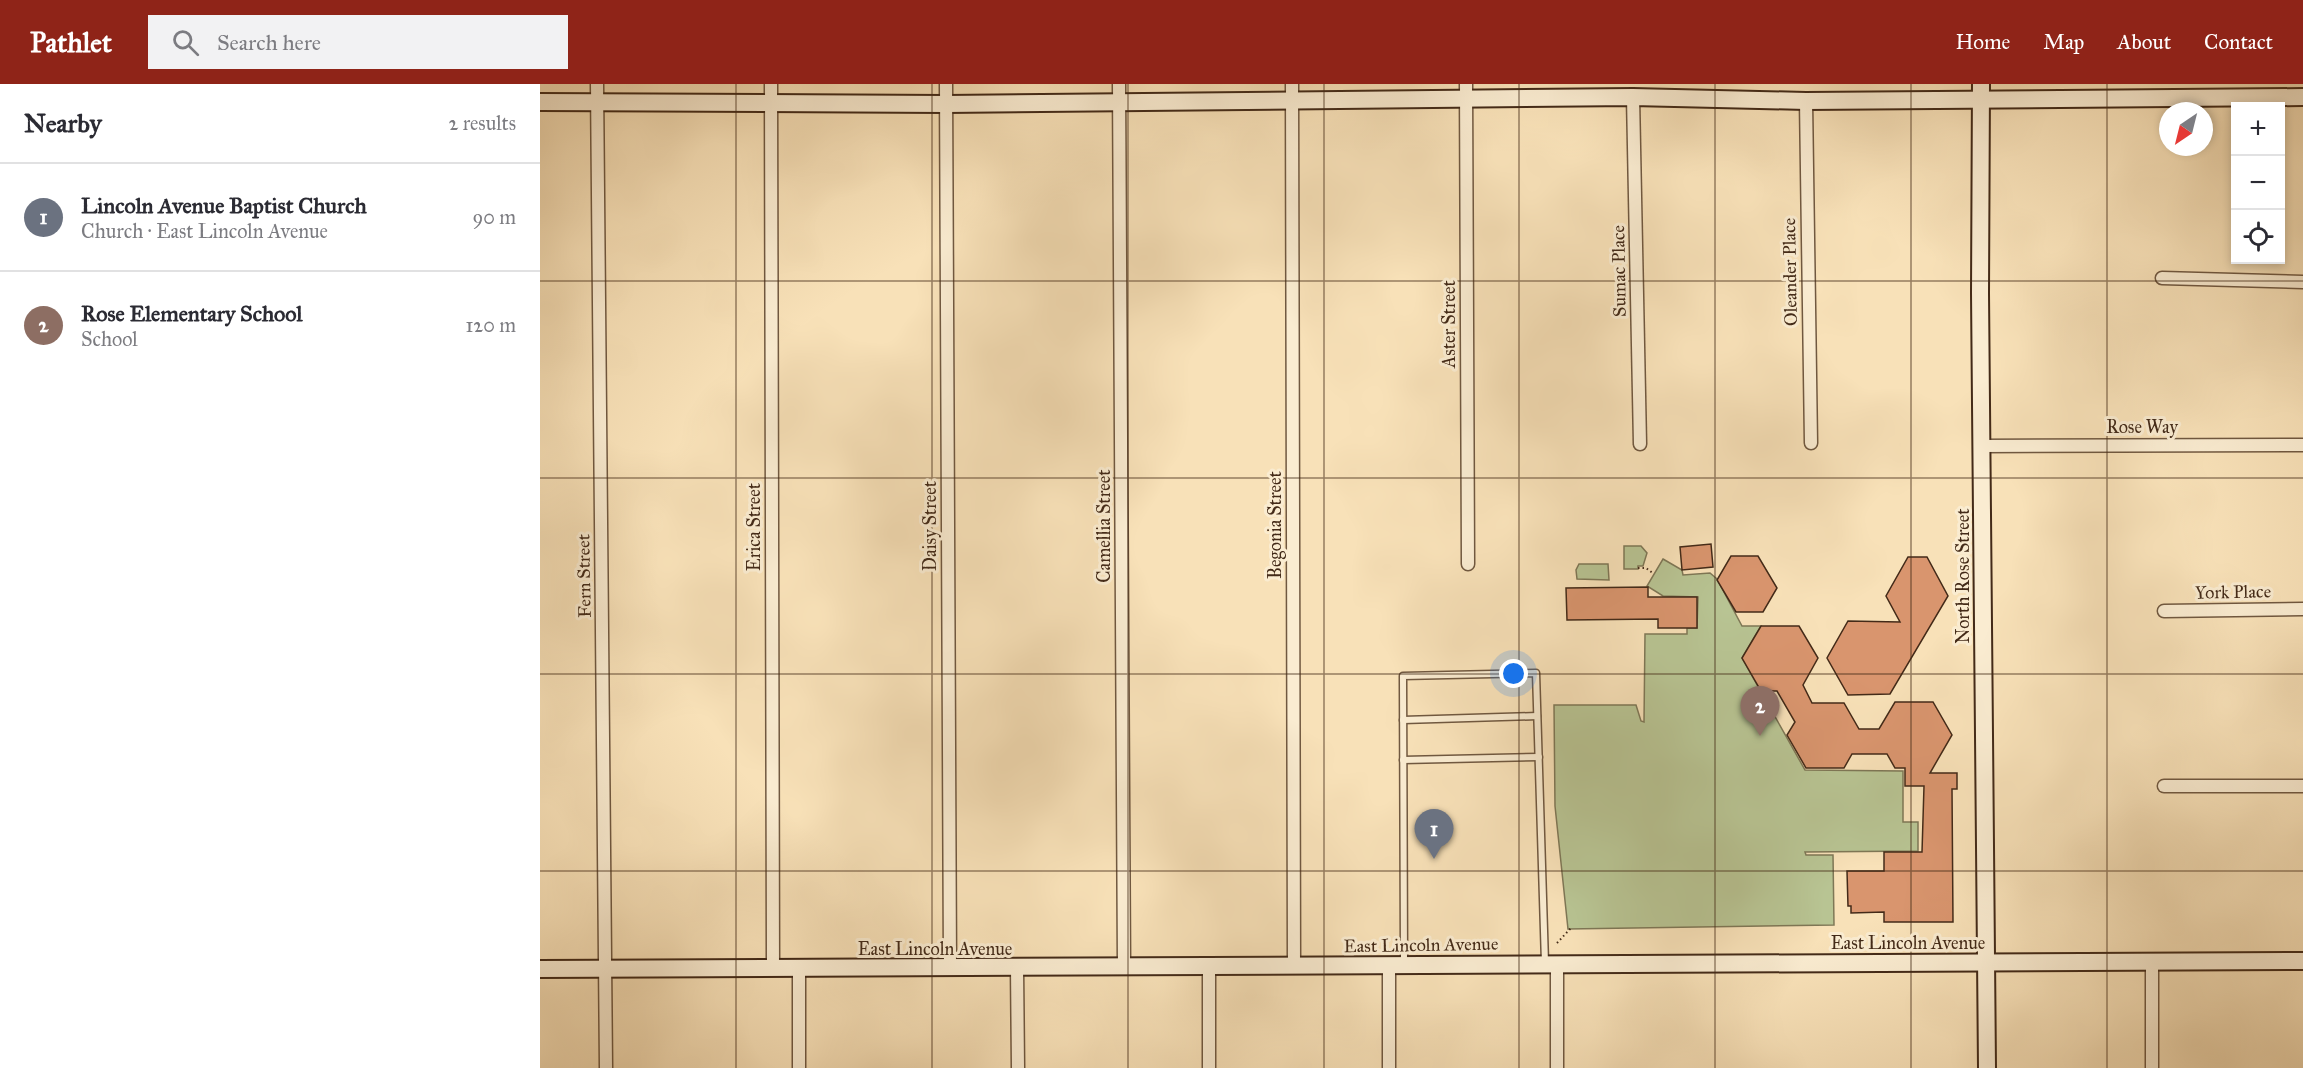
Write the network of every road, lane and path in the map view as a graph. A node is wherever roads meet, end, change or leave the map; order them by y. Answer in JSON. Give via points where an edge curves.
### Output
{"nodes":[{"id":1,"x":597,"y":84,"type":"edge"},
{"id":2,"x":771,"y":84,"type":"edge"},
{"id":3,"x":946,"y":84,"type":"edge"},
{"id":4,"x":1119,"y":84,"type":"edge"},
{"id":5,"x":1982,"y":91,"type":"edge"},
{"id":6,"x":1292,"y":92,"type":"edge"},
{"id":7,"x":1466,"y":92,"type":"edge"},
{"id":8,"x":2293,"y":93,"type":"edge"},
{"id":9,"x":1633,"y":97,"type":"junction"},
{"id":10,"x":597,"y":101,"type":"junction"},
{"id":11,"x":1806,"y":101,"type":"junction"},
{"id":12,"x":540,"y":102,"type":"edge"},
{"id":13,"x":771,"y":102,"type":"junction"},
{"id":14,"x":1119,"y":102,"type":"junction"},
{"id":15,"x":946,"y":104,"type":"junction"},
{"id":16,"x":2162,"y":278,"type":"dead end"},
{"id":17,"x":2303,"y":282,"type":"edge"},
{"id":18,"x":1811,"y":443,"type":"dead end"},
{"id":19,"x":1641,"y":444,"type":"dead end"},
{"id":20,"x":2303,"y":445,"type":"edge"},
{"id":21,"x":1982,"y":446,"type":"junction"},
{"id":22,"x":1468,"y":564,"type":"dead end"},
{"id":23,"x":1638,"y":568,"type":"dead end"},
{"id":24,"x":1654,"y":574,"type":"dead end"},
{"id":25,"x":2303,"y":609,"type":"edge"},
{"id":26,"x":2164,"y":611,"type":"dead end"},
{"id":27,"x":1538,"y":716,"type":"junction"},
{"id":28,"x":1403,"y":720,"type":"junction"},
{"id":29,"x":1539,"y":757,"type":"junction"},
{"id":30,"x":1403,"y":760,"type":"junction"},
{"id":31,"x":2164,"y":786,"type":"dead end"},
{"id":32,"x":2303,"y":786,"type":"edge"},
{"id":33,"x":1571,"y":928,"type":"dead end"},
{"id":34,"x":1557,"y":943,"type":"dead end"},
{"id":35,"x":2303,"y":961,"type":"edge"},
{"id":36,"x":2152,"y":962,"type":"junction"},
{"id":37,"x":1985,"y":963,"type":"junction"},
{"id":38,"x":1551,"y":964,"type":"junction"},
{"id":39,"x":1396,"y":965,"type":"junction"},
{"id":40,"x":1294,"y":966,"type":"junction"},
{"id":41,"x":1124,"y":967,"type":"junction"},
{"id":42,"x":1209,"y":967,"type":"junction"},
{"id":43,"x":950,"y":968,"type":"junction"},
{"id":44,"x":1017,"y":968,"type":"junction"},
{"id":45,"x":540,"y":969,"type":"edge"},
{"id":46,"x":606,"y":969,"type":"junction"},
{"id":47,"x":773,"y":969,"type":"junction"},
{"id":48,"x":799,"y":969,"type":"junction"},
{"id":49,"x":606,"y":1068,"type":"edge"},
{"id":50,"x":799,"y":1068,"type":"edge"},
{"id":51,"x":1017,"y":1068,"type":"edge"},
{"id":52,"x":1209,"y":1068,"type":"edge"},
{"id":53,"x":1389,"y":1068,"type":"edge"},
{"id":54,"x":1557,"y":1068,"type":"edge"},
{"id":55,"x":1987,"y":1068,"type":"edge"},
{"id":56,"x":2152,"y":1068,"type":"edge"}],
"edges":[{"from":1,"to":10,"type":"street","name":"Fern Street"},
{"from":2,"to":13,"type":"street","name":"Erica Street"},
{"from":3,"to":15,"type":"street","name":"Daisy Street"},
{"from":4,"to":14,"type":"street","name":"Camellia Street"},
{"from":5,"to":8,"type":"main road"},
{"from":5,"to":11,"type":"main road"},
{"from":5,"to":21,"type":"main road","name":"North Rose Street"},
{"from":6,"to":7,"type":"main road"},
{"from":6,"to":14,"type":"main road"},
{"from":6,"to":40,"type":"street","name":"Begonia Street"},
{"from":7,"to":9,"type":"main road"},
{"from":7,"to":22,"type":"street","name":"Aster Street"},
{"from":9,"to":11,"type":"main road"},
{"from":9,"to":19,"type":"street","name":"Sumac Place"},
{"from":10,"to":12,"type":"main road"},
{"from":10,"to":13,"type":"main road"},
{"from":10,"to":46,"type":"street","name":"Fern Street"},
{"from":11,"to":18,"type":"street","name":"Oleander Place"},
{"from":13,"to":15,"type":"main road"},
{"from":13,"to":47,"type":"street","name":"Erica Street"},
{"from":14,"to":15,"type":"main road"},
{"from":14,"to":41,"type":"street","name":"Camellia Street"},
{"from":15,"to":43,"type":"street","name":"Daisy Street"},
{"from":16,"to":17,"type":"street"},
{"from":20,"to":21,"type":"street","name":"Rose Way"},
{"from":21,"to":37,"type":"main road","name":"North Rose Street"},
{"from":23,"to":24,"type":"path"},
{"from":25,"to":26,"type":"street","name":"York Place"},
{"from":27,"to":28,"type":"lane"},
{"from":27,"to":28,"type":"lane","via":[[1536,673],[1403,676]]},
{"from":27,"to":29,"type":"lane"},
{"from":28,"to":30,"type":"lane"},
{"from":29,"to":30,"type":"lane"},
{"from":29,"to":38,"type":"lane"},
{"from":30,"to":39,"type":"lane"},
{"from":31,"to":32,"type":"street"},
{"from":33,"to":34,"type":"path"},
{"from":35,"to":36,"type":"main road","name":"East Lincoln Avenue"},
{"from":36,"to":37,"type":"main road","name":"East Lincoln Avenue"},
{"from":36,"to":56,"type":"street"},
{"from":37,"to":38,"type":"main road","name":"East Lincoln Avenue"},
{"from":37,"to":55,"type":"main road","name":"North Rose Street"},
{"from":38,"to":39,"type":"main road","name":"East Lincoln Avenue"},
{"from":38,"to":54,"type":"street"},
{"from":39,"to":40,"type":"main road","name":"East Lincoln Avenue"},
{"from":39,"to":53,"type":"street"},
{"from":40,"to":42,"type":"main road","name":"East Lincoln Avenue"},
{"from":41,"to":42,"type":"main road","name":"East Lincoln Avenue"},
{"from":41,"to":44,"type":"main road","name":"East Lincoln Avenue"},
{"from":42,"to":52,"type":"street"},
{"from":43,"to":44,"type":"main road","name":"East Lincoln Avenue"},
{"from":43,"to":48,"type":"main road","name":"East Lincoln Avenue"},
{"from":44,"to":51,"type":"street"},
{"from":45,"to":46,"type":"main road","name":"East Lincoln Avenue"},
{"from":46,"to":47,"type":"main road","name":"East Lincoln Avenue"},
{"from":46,"to":49,"type":"street","name":"Fern Street"},
{"from":47,"to":48,"type":"main road","name":"East Lincoln Avenue"},
{"from":48,"to":50,"type":"street"}]}
